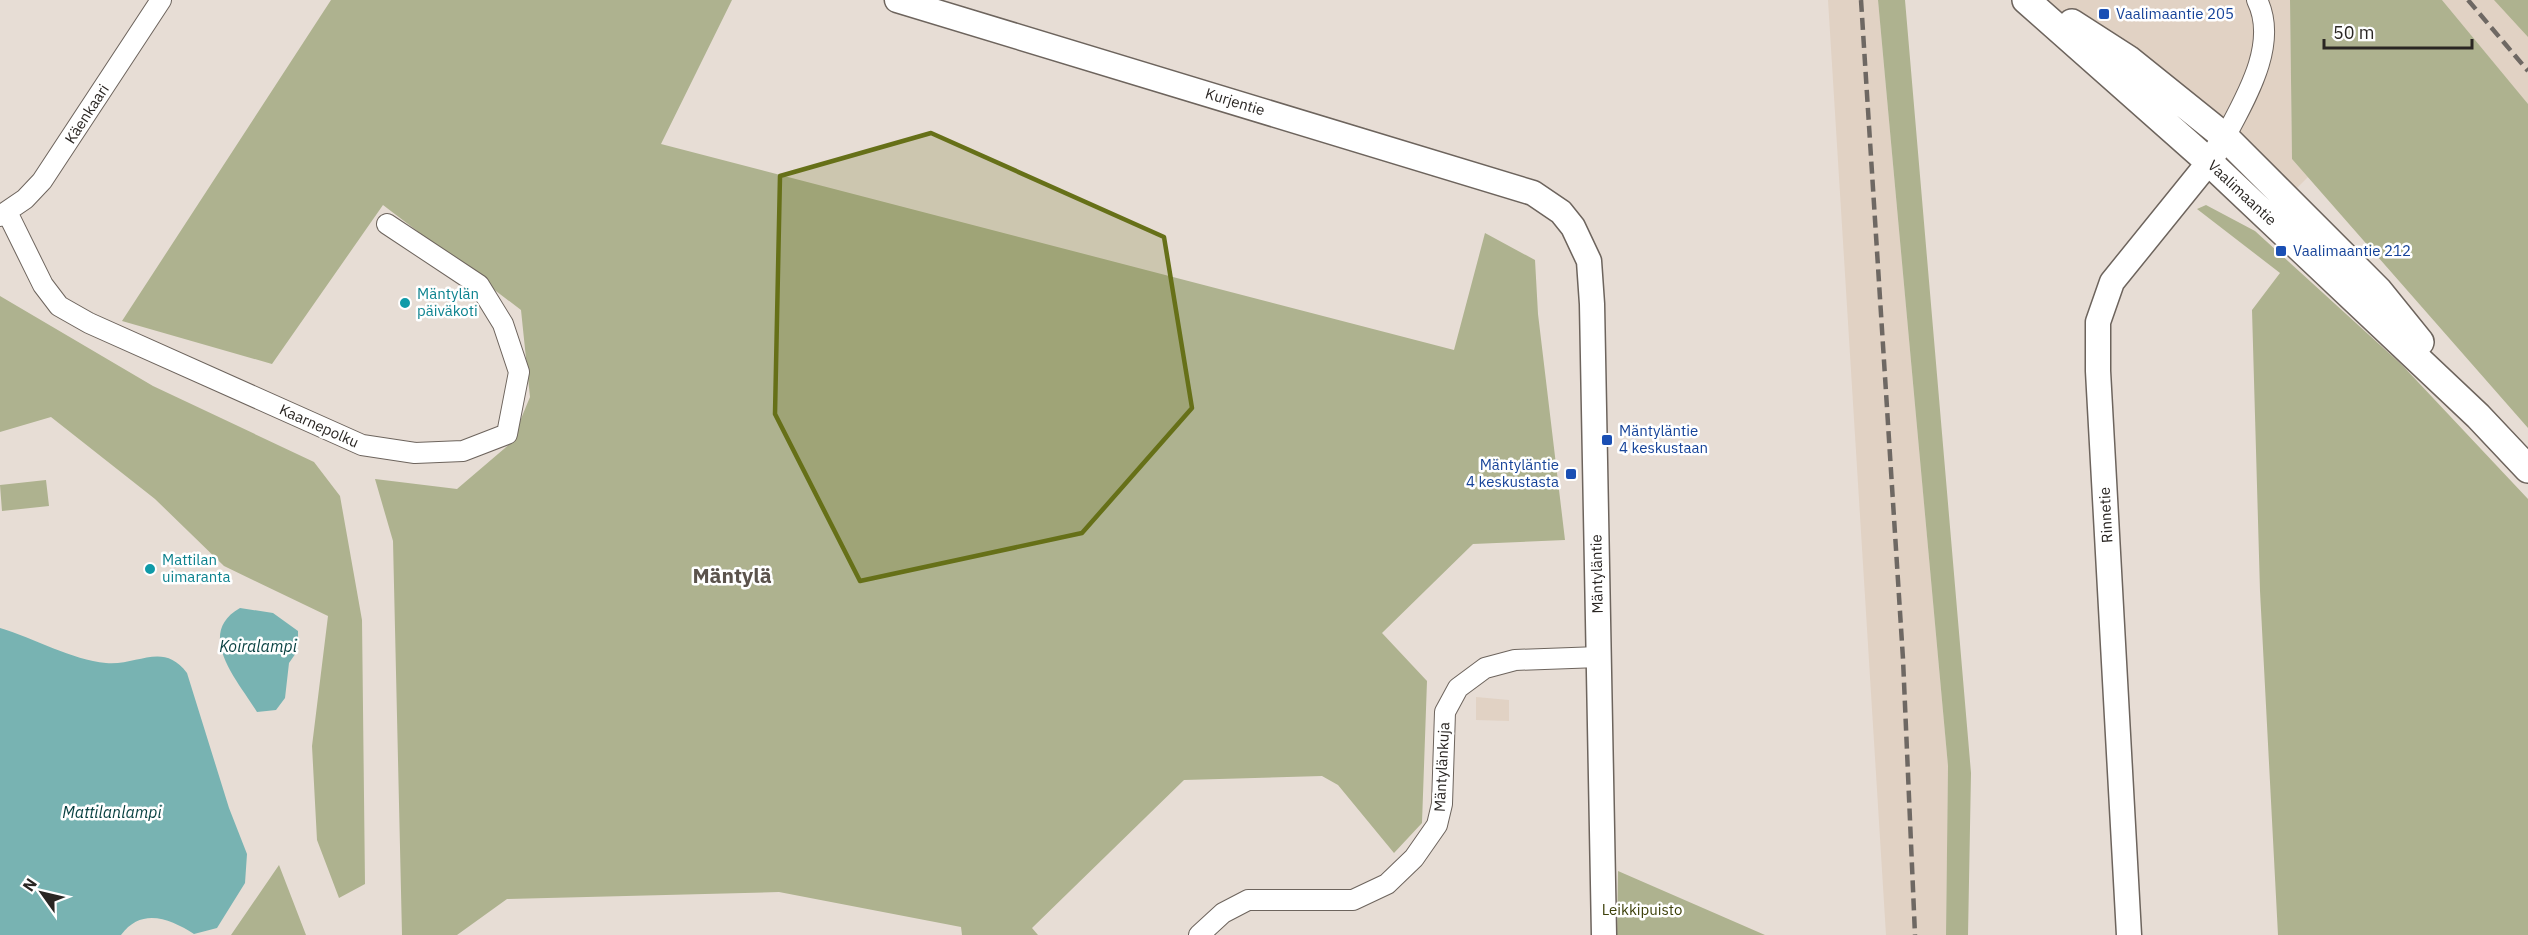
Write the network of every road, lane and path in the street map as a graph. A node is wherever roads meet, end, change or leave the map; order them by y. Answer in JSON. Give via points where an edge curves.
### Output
{"nodes":[{"id":1,"x":161,"y":0,"type":"edge"},
{"id":2,"x":897,"y":0,"type":"edge"},
{"id":3,"x":2026,"y":0,"type":"edge"},
{"id":4,"x":2037,"y":0,"type":"edge"},
{"id":5,"x":2257,"y":0,"type":"edge"},
{"id":6,"x":2225,"y":137,"type":"junction"},
{"id":7,"x":2209,"y":162,"type":"junction"},
{"id":8,"x":3,"y":214,"type":"edge"},
{"id":9,"x":1567,"y":218,"type":"joint"},
{"id":10,"x":387,"y":225,"type":"dead end"},
{"id":11,"x":2478,"y":416,"type":"junction"},
{"id":12,"x":2528,"y":469,"type":"edge"},
{"id":13,"x":1599,"y":657,"type":"junction"},
{"id":14,"x":1199,"y":935,"type":"edge"},
{"id":15,"x":1604,"y":935,"type":"edge"},
{"id":16,"x":2129,"y":935,"type":"edge"}],
"edges":[{"from":1,"to":8,"type":"street","name":"Käenkaari","via":[[42,181],[25,200]]},
{"from":2,"to":9,"type":"street","name":"Kurjentie","via":[[1533,193]]},
{"from":3,"to":7,"type":"main road","name":"Vaalimaantie"},
{"from":4,"to":6,"type":"main road","name":"Vaalimaantie","via":[[2128,59]]},
{"from":5,"to":6,"type":"street","via":[[2264,34],[2256,78]]},
{"from":6,"to":7,"type":"street","name":"Rinnetie"},
{"from":6,"to":11,"type":"main road","name":"Vaalimaantie","via":[[2378,290]]},
{"from":7,"to":11,"type":"main road","name":"Vaalimaantie"},
{"from":7,"to":16,"type":"street","name":"Rinnetie","via":[[2112,282],[2098,322]]},
{"from":8,"to":10,"type":"street","name":"Kaarnepolku","via":[[59,306],[362,446],[415,453],[463,451],[507,434],[519,372],[503,324],[479,285]]},
{"from":9,"to":13,"type":"street","name":"Mäntyläntie","via":[[1589,261]]},
{"from":11,"to":12,"type":"main road","name":"Vaalimaantie"},
{"from":13,"to":14,"type":"street","name":"Mäntylänkuja","via":[[1515,660],[1485,668],[1458,688],[1445,712],[1442,804],[1437,825],[1414,858],[1388,884],[1353,900],[1248,900],[1223,913]]},
{"from":13,"to":15,"type":"street","name":"Mäntyläntie"}]}
